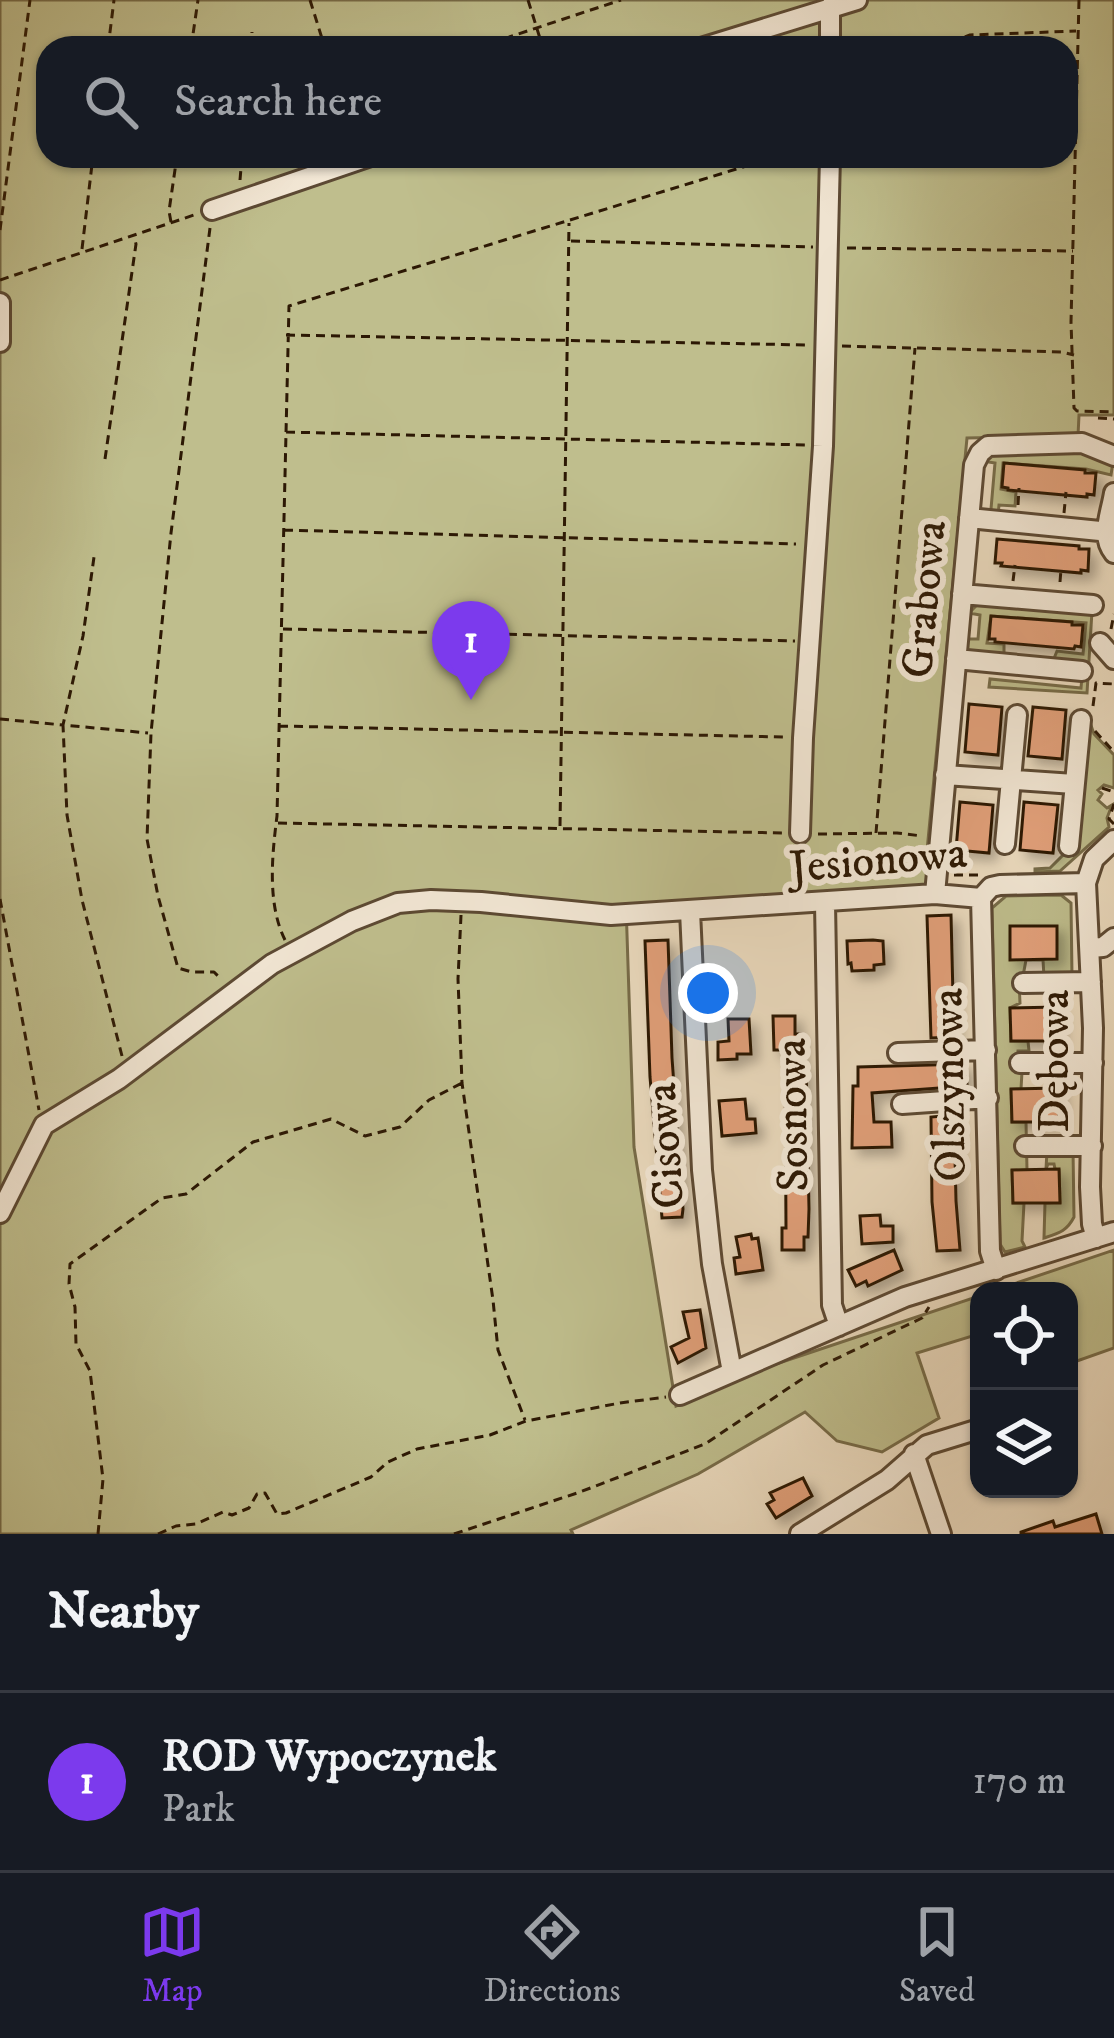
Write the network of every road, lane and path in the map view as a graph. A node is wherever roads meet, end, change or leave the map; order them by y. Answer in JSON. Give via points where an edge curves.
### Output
{"nodes":[{"id":1,"x":30,"y":0,"type":"edge"},
{"id":2,"x":114,"y":0,"type":"edge"},
{"id":3,"x":198,"y":0,"type":"edge"},
{"id":4,"x":310,"y":0,"type":"edge"},
{"id":5,"x":528,"y":0,"type":"edge"},
{"id":6,"x":621,"y":0,"type":"edge"},
{"id":7,"x":857,"y":0,"type":"edge"},
{"id":8,"x":1079,"y":0,"type":"edge"},
{"id":9,"x":830,"y":7,"type":"junction"},
{"id":10,"x":537,"y":28,"type":"junction"},
{"id":11,"x":1078,"y":31,"type":"junction"},
{"id":12,"x":252,"y":32,"type":"dead end"},
{"id":13,"x":110,"y":36,"type":"edge"},
{"id":14,"x":193,"y":36,"type":"edge"},
{"id":15,"x":252,"y":36,"type":"edge"},
{"id":16,"x":321,"y":36,"type":"edge"},
{"id":17,"x":513,"y":36,"type":"edge"},
{"id":18,"x":539,"y":36,"type":"edge"},
{"id":19,"x":739,"y":36,"type":"edge"},
{"id":20,"x":830,"y":36,"type":"edge"},
{"id":21,"x":967,"y":36,"type":"edge"},
{"id":22,"x":1078,"y":36,"type":"edge"},
{"id":23,"x":91,"y":168,"type":"edge"},
{"id":24,"x":175,"y":168,"type":"edge"},
{"id":25,"x":241,"y":168,"type":"edge"},
{"id":26,"x":335,"y":168,"type":"edge"},
{"id":27,"x":740,"y":168,"type":"edge"},
{"id":28,"x":830,"y":168,"type":"edge"},
{"id":29,"x":1075,"y":168,"type":"edge"},
{"id":30,"x":243,"y":199,"type":"junction"},
{"id":31,"x":212,"y":210,"type":"junction"},
{"id":32,"x":568,"y":221,"type":"junction"},
{"id":33,"x":171,"y":224,"type":"junction"},
{"id":34,"x":0,"y":230,"type":"edge"},
{"id":35,"x":134,"y":236,"type":"junction"},
{"id":36,"x":83,"y":253,"type":"junction"},
{"id":37,"x":0,"y":280,"type":"edge"},
{"id":38,"x":0,"y":303,"type":"edge"},
{"id":39,"x":286,"y":335,"type":"junction"},
{"id":40,"x":567,"y":341,"type":"junction"},
{"id":41,"x":0,"y":342,"type":"edge"},
{"id":42,"x":826,"y":345,"type":"junction"},
{"id":43,"x":915,"y":348,"type":"junction"},
{"id":44,"x":1074,"y":355,"type":"junction"},
{"id":45,"x":1114,"y":412,"type":"edge"},
{"id":46,"x":1114,"y":419,"type":"edge"},
{"id":47,"x":1114,"y":427,"type":"edge"},
{"id":48,"x":285,"y":432,"type":"junction"},
{"id":49,"x":564,"y":440,"type":"junction"},
{"id":50,"x":823,"y":446,"type":"junction"},
{"id":51,"x":1114,"y":456,"type":"edge"},
{"id":52,"x":105,"y":459,"type":"dead end"},
{"id":53,"x":1114,"y":494,"type":"edge"},
{"id":54,"x":969,"y":518,"type":"junction"},
{"id":55,"x":283,"y":530,"type":"junction"},
{"id":56,"x":1100,"y":531,"type":"dead end"},
{"id":57,"x":562,"y":538,"type":"junction"},
{"id":58,"x":816,"y":545,"type":"junction"},
{"id":59,"x":1114,"y":553,"type":"edge"},
{"id":60,"x":94,"y":557,"type":"dead end"},
{"id":61,"x":962,"y":594,"type":"junction"},
{"id":62,"x":1094,"y":605,"type":"dead end"},
{"id":63,"x":1114,"y":614,"type":"edge"},
{"id":64,"x":281,"y":629,"type":"junction"},
{"id":65,"x":563,"y":634,"type":"junction"},
{"id":66,"x":1111,"y":640,"type":"edge"},
{"id":67,"x":809,"y":642,"type":"junction"},
{"id":68,"x":956,"y":658,"type":"junction"},
{"id":69,"x":1082,"y":670,"type":"dead end"},
{"id":70,"x":1114,"y":684,"type":"edge"},
{"id":71,"x":1017,"y":715,"type":"dead end"},
{"id":72,"x":0,"y":719,"type":"edge"},
{"id":73,"x":1089,"y":721,"type":"junction"},
{"id":74,"x":63,"y":724,"type":"junction"},
{"id":75,"x":279,"y":726,"type":"junction"},
{"id":76,"x":562,"y":732,"type":"junction"},
{"id":77,"x":151,"y":733,"type":"junction"},
{"id":78,"x":803,"y":737,"type":"junction"},
{"id":79,"x":1114,"y":752,"type":"edge"},
{"id":80,"x":945,"y":775,"type":"junction"},
{"id":81,"x":1010,"y":779,"type":"junction"},
{"id":82,"x":1075,"y":784,"type":"junction"},
{"id":83,"x":1102,"y":788,"type":"dead end"},
{"id":84,"x":1114,"y":792,"type":"edge"},
{"id":85,"x":1114,"y":805,"type":"edge"},
{"id":86,"x":276,"y":823,"type":"junction"},
{"id":87,"x":1114,"y":824,"type":"edge"},
{"id":88,"x":560,"y":829,"type":"junction"},
{"id":89,"x":800,"y":833,"type":"junction"},
{"id":90,"x":876,"y":835,"type":"junction"},
{"id":91,"x":939,"y":838,"type":"junction"},
{"id":92,"x":1114,"y":839,"type":"edge"},
{"id":93,"x":1005,"y":844,"type":"dead end"},
{"id":94,"x":1070,"y":846,"type":"dead end"},
{"id":95,"x":994,"y":874,"type":"dead end"},
{"id":96,"x":1086,"y":883,"type":"junction"},
{"id":97,"x":935,"y":884,"type":"junction"},
{"id":98,"x":981,"y":898,"type":"junction"},
{"id":99,"x":0,"y":899,"type":"edge"},
{"id":100,"x":462,"y":903,"type":"junction"},
{"id":101,"x":825,"y":903,"type":"junction"},
{"id":102,"x":690,"y":911,"type":"junction"},
{"id":103,"x":1114,"y":938,"type":"edge"},
{"id":104,"x":1091,"y":949,"type":"junction"},
{"id":105,"x":291,"y":952,"type":"junction"},
{"id":106,"x":1091,"y":982,"type":"junction"},
{"id":107,"x":1023,"y":983,"type":"dead end"},
{"id":108,"x":232,"y":994,"type":"junction"},
{"id":109,"x":1093,"y":1028,"type":"junction"},
{"id":110,"x":1114,"y":1029,"type":"edge"},
{"id":111,"x":986,"y":1050,"type":"junction"},
{"id":112,"x":898,"y":1053,"type":"dead end"},
{"id":113,"x":122,"y":1058,"type":"dead end"},
{"id":114,"x":1093,"y":1063,"type":"junction"},
{"id":115,"x":1020,"y":1064,"type":"dead end"},
{"id":116,"x":462,"y":1083,"type":"junction"},
{"id":117,"x":988,"y":1098,"type":"junction"},
{"id":118,"x":902,"y":1104,"type":"dead end"},
{"id":119,"x":1114,"y":1123,"type":"edge"},
{"id":120,"x":44,"y":1125,"type":"junction"},
{"id":121,"x":1092,"y":1138,"type":"junction"},
{"id":122,"x":1025,"y":1146,"type":"dead end"},
{"id":123,"x":0,"y":1213,"type":"edge"},
{"id":124,"x":1105,"y":1235,"type":"edge"},
{"id":125,"x":996,"y":1270,"type":"junction"},
{"id":126,"x":926,"y":1303,"type":"dead end"},
{"id":127,"x":839,"y":1326,"type":"junction"},
{"id":128,"x":732,"y":1372,"type":"junction"},
{"id":129,"x":680,"y":1395,"type":"joint"},
{"id":130,"x":526,"y":1421,"type":"junction"},
{"id":131,"x":970,"y":1432,"type":"edge"},
{"id":132,"x":914,"y":1454,"type":"junction"},
{"id":133,"x":98,"y":1534,"type":"edge"},
{"id":134,"x":158,"y":1534,"type":"edge"},
{"id":135,"x":454,"y":1534,"type":"edge"},
{"id":136,"x":800,"y":1534,"type":"edge"},
{"id":137,"x":941,"y":1534,"type":"edge"}],
"edges":[{"from":1,"to":34,"type":"path"},
{"from":2,"to":13,"type":"path"},
{"from":3,"to":14,"type":"path"},
{"from":4,"to":16,"type":"path"},
{"from":5,"to":10,"type":"path"},
{"from":6,"to":10,"type":"path"},
{"from":7,"to":9,"type":"street"},
{"from":8,"to":11,"type":"path"},
{"from":9,"to":19,"type":"street"},
{"from":9,"to":20,"type":"street"},
{"from":10,"to":17,"type":"path"},
{"from":10,"to":18,"type":"path"},
{"from":11,"to":21,"type":"path"},
{"from":11,"to":22,"type":"path"},
{"from":12,"to":15,"type":"path"},
{"from":23,"to":36,"type":"path"},
{"from":24,"to":33,"type":"path"},
{"from":25,"to":30,"type":"path"},
{"from":26,"to":30,"type":"street"},
{"from":27,"to":32,"type":"path"},
{"from":28,"to":42,"type":"street"},
{"from":29,"to":44,"type":"path"},
{"from":30,"to":31,"type":"street"},
{"from":31,"to":33,"type":"path"},
{"from":31,"to":77,"type":"path"},
{"from":32,"to":39,"type":"path","via":[[289,307]]},
{"from":32,"to":40,"type":"path"},
{"from":33,"to":35,"type":"path"},
{"from":35,"to":36,"type":"path"},
{"from":35,"to":52,"type":"path"},
{"from":36,"to":37,"type":"path"},
{"from":38,"to":41,"type":"street"},
{"from":39,"to":40,"type":"path"},
{"from":39,"to":48,"type":"path"},
{"from":40,"to":42,"type":"path"},
{"from":40,"to":49,"type":"path"},
{"from":42,"to":43,"type":"path"},
{"from":42,"to":50,"type":"street"},
{"from":43,"to":44,"type":"path"},
{"from":43,"to":90,"type":"path"},
{"from":44,"to":45,"type":"path","via":[[1077,411]]},
{"from":46,"to":47,"type":"path","via":[[1101,418]]},
{"from":48,"to":49,"type":"path"},
{"from":48,"to":55,"type":"path"},
{"from":49,"to":50,"type":"path"},
{"from":49,"to":57,"type":"path"},
{"from":50,"to":58,"type":"street"},
{"from":51,"to":54,"type":"street","name":"Grabowa","via":[[1082,442],[988,446],[974,465]]},
{"from":53,"to":59,"type":"street","via":[[1106,532]]},
{"from":54,"to":56,"type":"street"},
{"from":54,"to":61,"type":"street","name":"Grabowa"},
{"from":55,"to":57,"type":"path"},
{"from":55,"to":64,"type":"path"},
{"from":57,"to":58,"type":"path"},
{"from":57,"to":65,"type":"path"},
{"from":58,"to":67,"type":"street"},
{"from":60,"to":74,"type":"path"},
{"from":61,"to":62,"type":"street"},
{"from":61,"to":68,"type":"street","name":"Grabowa"},
{"from":63,"to":66,"type":"path"},
{"from":64,"to":65,"type":"path"},
{"from":64,"to":75,"type":"path"},
{"from":65,"to":67,"type":"path"},
{"from":65,"to":76,"type":"path"},
{"from":67,"to":78,"type":"street"},
{"from":68,"to":69,"type":"street"},
{"from":68,"to":80,"type":"street","name":"Grabowa"},
{"from":70,"to":73,"type":"path","via":[[1096,683]]},
{"from":71,"to":81,"type":"street"},
{"from":72,"to":74,"type":"path"},
{"from":73,"to":79,"type":"path"},
{"from":73,"to":82,"type":"street"},
{"from":74,"to":77,"type":"path"},
{"from":74,"to":113,"type":"path","via":[[82,900]]},
{"from":75,"to":76,"type":"path"},
{"from":75,"to":86,"type":"path"},
{"from":76,"to":78,"type":"path"},
{"from":76,"to":88,"type":"path"},
{"from":77,"to":108,"type":"path","via":[[147,838],[178,968],[214,972]]},
{"from":78,"to":89,"type":"street"},
{"from":80,"to":81,"type":"street"},
{"from":80,"to":91,"type":"street","name":"Grabowa"},
{"from":81,"to":82,"type":"street"},
{"from":81,"to":93,"type":"street"},
{"from":82,"to":94,"type":"street"},
{"from":83,"to":84,"type":"path"},
{"from":85,"to":87,"type":"path"},
{"from":86,"to":88,"type":"path"},
{"from":86,"to":105,"type":"path","via":[[274,906]]},
{"from":88,"to":89,"type":"path"},
{"from":89,"to":90,"type":"path"},
{"from":90,"to":91,"type":"path"},
{"from":91,"to":97,"type":"street","name":"Grabowa"},
{"from":92,"to":96,"type":"street","via":[[1094,859]]},
{"from":95,"to":97,"type":"path"},
{"from":96,"to":98,"type":"street","name":"Jesionowa","via":[[1000,885]]},
{"from":96,"to":104,"type":"street","name":"Dębowa"},
{"from":97,"to":98,"type":"street","name":"Jesionowa"},
{"from":97,"to":101,"type":"street","name":"Jesionowa"},
{"from":98,"to":111,"type":"street","name":"Olszynowa"},
{"from":99,"to":120,"type":"path"},
{"from":100,"to":102,"type":"street","name":"Jesionowa","via":[[586,914]]},
{"from":100,"to":105,"type":"street","name":"Jesionowa","via":[[398,903]]},
{"from":100,"to":116,"type":"path"},
{"from":101,"to":102,"type":"street","name":"Jesionowa"},
{"from":101,"to":127,"type":"street","name":"Sosnowa","via":[[832,1305]]},
{"from":102,"to":128,"type":"street","name":"Cisowa","via":[[702,1170]]},
{"from":103,"to":104,"type":"street"},
{"from":104,"to":106,"type":"street","name":"Dębowa"},
{"from":105,"to":108,"type":"street","name":"Jesionowa"},
{"from":106,"to":107,"type":"street"},
{"from":106,"to":109,"type":"street","name":"Dębowa"},
{"from":108,"to":120,"type":"street","name":"Jesionowa"},
{"from":109,"to":110,"type":"street"},
{"from":109,"to":114,"type":"street","name":"Dębowa"},
{"from":111,"to":112,"type":"street"},
{"from":111,"to":117,"type":"street","name":"Olszynowa"},
{"from":114,"to":115,"type":"street"},
{"from":114,"to":121,"type":"street","name":"Dębowa"},
{"from":116,"to":130,"type":"path","via":[[495,1336]]},
{"from":116,"to":133,"type":"path","via":[[400,1127],[365,1136],[332,1119],[253,1142],[186,1194],[162,1198],[70,1264],[76,1344],[90,1370],[103,1479]]},
{"from":117,"to":118,"type":"street"},
{"from":117,"to":125,"type":"street","name":"Olszynowa"},
{"from":119,"to":121,"type":"street"},
{"from":120,"to":123,"type":"street"},
{"from":121,"to":122,"type":"street"},
{"from":121,"to":124,"type":"street","name":"Dębowa","via":[[1092,1224]]},
{"from":124,"to":125,"type":"street"},
{"from":125,"to":127,"type":"street"},
{"from":126,"to":135,"type":"path","via":[[922,1318],[823,1366],[705,1444]]},
{"from":127,"to":128,"type":"street"},
{"from":128,"to":129,"type":"street"},
{"from":129,"to":130,"type":"path"},
{"from":130,"to":134,"type":"path","via":[[417,1449],[286,1513],[257,1494],[250,1508]]},
{"from":131,"to":132,"type":"street"},
{"from":132,"to":136,"type":"street"},
{"from":132,"to":137,"type":"street"}]}
